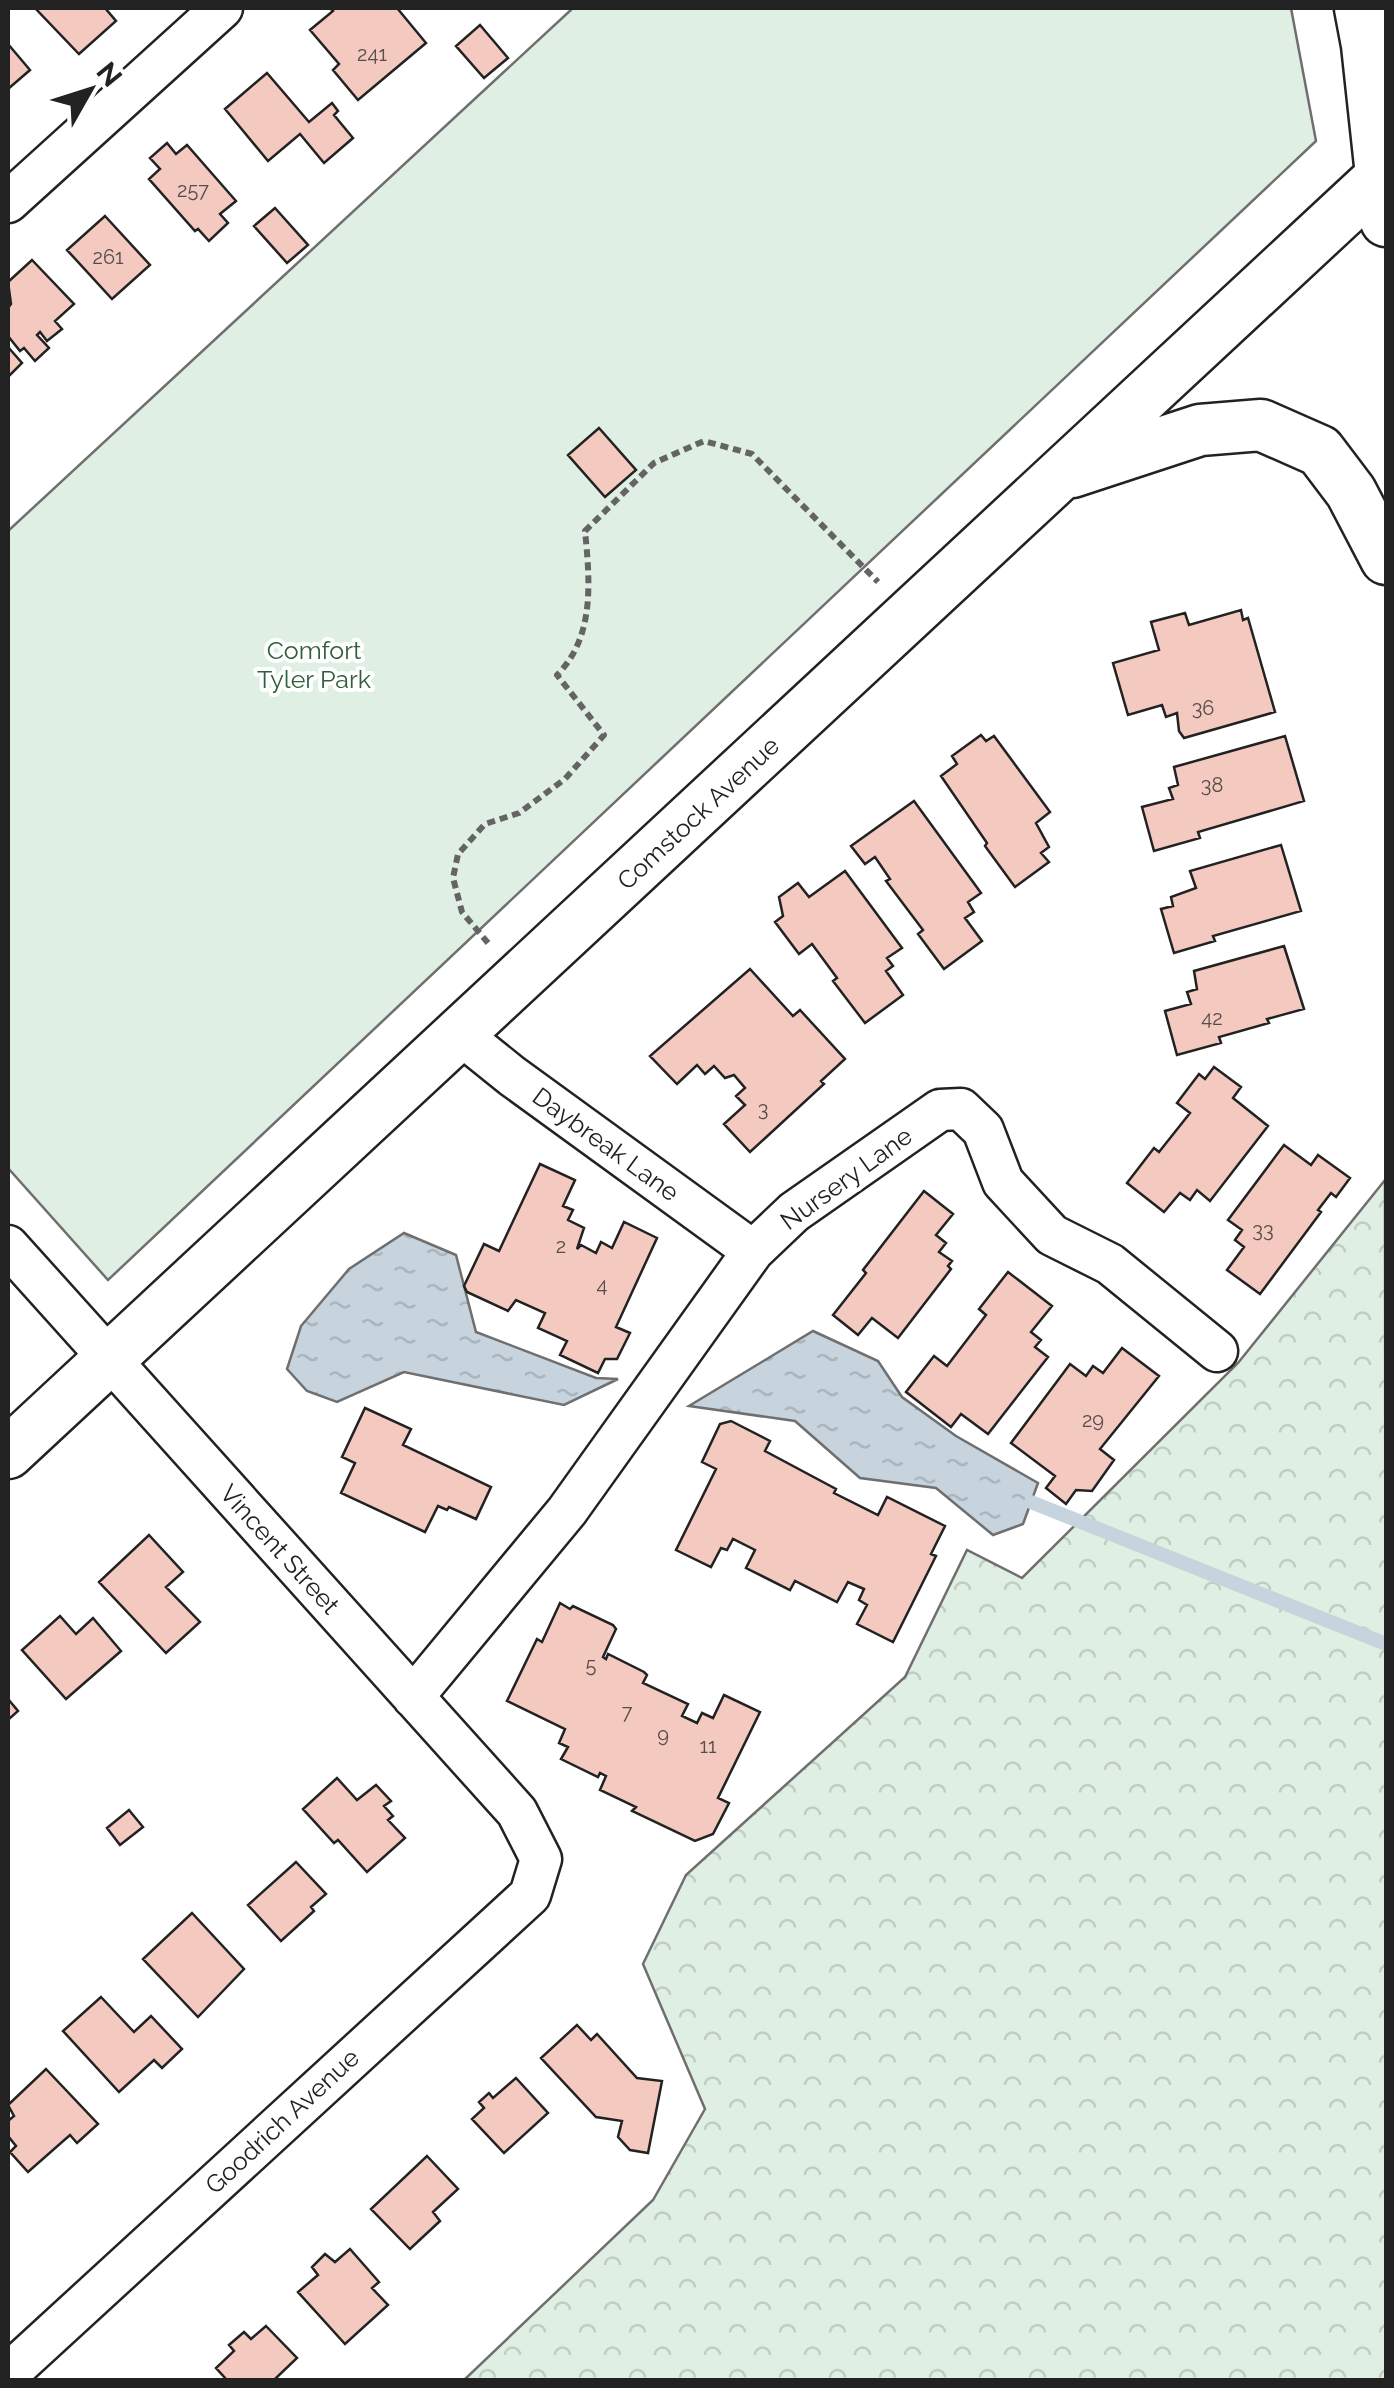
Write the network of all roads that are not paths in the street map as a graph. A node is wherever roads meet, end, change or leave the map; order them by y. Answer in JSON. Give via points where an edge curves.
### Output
{"nodes":[{"id":1,"x":222,"y":8,"type":"edge"},
{"id":2,"x":1360,"y":8,"type":"edge"},
{"id":3,"x":1385,"y":190,"type":"edge"},
{"id":4,"x":8,"y":202,"type":"edge"},
{"id":5,"x":1058,"y":477,"type":"junction"},
{"id":6,"x":1386,"y":559,"type":"edge"},
{"id":7,"x":461,"y":1035,"type":"junction"},
{"id":8,"x":8,"y":1246,"type":"edge"},
{"id":9,"x":754,"y":1250,"type":"junction"},
{"id":10,"x":1217,"y":1351,"type":"dead end"},
{"id":11,"x":109,"y":1359,"type":"junction"},
{"id":12,"x":8,"y":1453,"type":"edge"},
{"id":13,"x":413,"y":1697,"type":"junction"},
{"id":14,"x":541,"y":1859,"type":"joint"},
{"id":15,"x":8,"y":2374,"type":"edge"}],
"edges":[{"from":1,"to":4,"type":"street"},
{"from":2,"to":3,"type":"street"},
{"from":3,"to":5,"type":"street","name":"Comstock Avenue"},
{"from":5,"to":6,"type":"street","via":[[1200,430],[1261,425],[1320,451],[1351,492]]},
{"from":5,"to":7,"type":"street","name":"Comstock Avenue"},
{"from":7,"to":9,"type":"street","name":"Daybreak Lane"},
{"from":7,"to":11,"type":"street","name":"Comstock Avenue"},
{"from":8,"to":11,"type":"street","name":"Vincent Street"},
{"from":9,"to":10,"type":"street","name":"Nursery Lane","via":[[794,1212],[940,1110],[961,1108],[984,1130],[1002,1182],[1052,1235],[1110,1264]]},
{"from":9,"to":13,"type":"street","name":"Nursery Lane","via":[[567,1511]]},
{"from":11,"to":12,"type":"street","name":"Comstock Avenue"},
{"from":11,"to":13,"type":"street","name":"Vincent Street"},
{"from":13,"to":14,"type":"street","name":"Vincent Street","via":[[517,1812]]},
{"from":14,"to":15,"type":"street","name":"Goodrich Avenue","via":[[530,1895]]}]}
